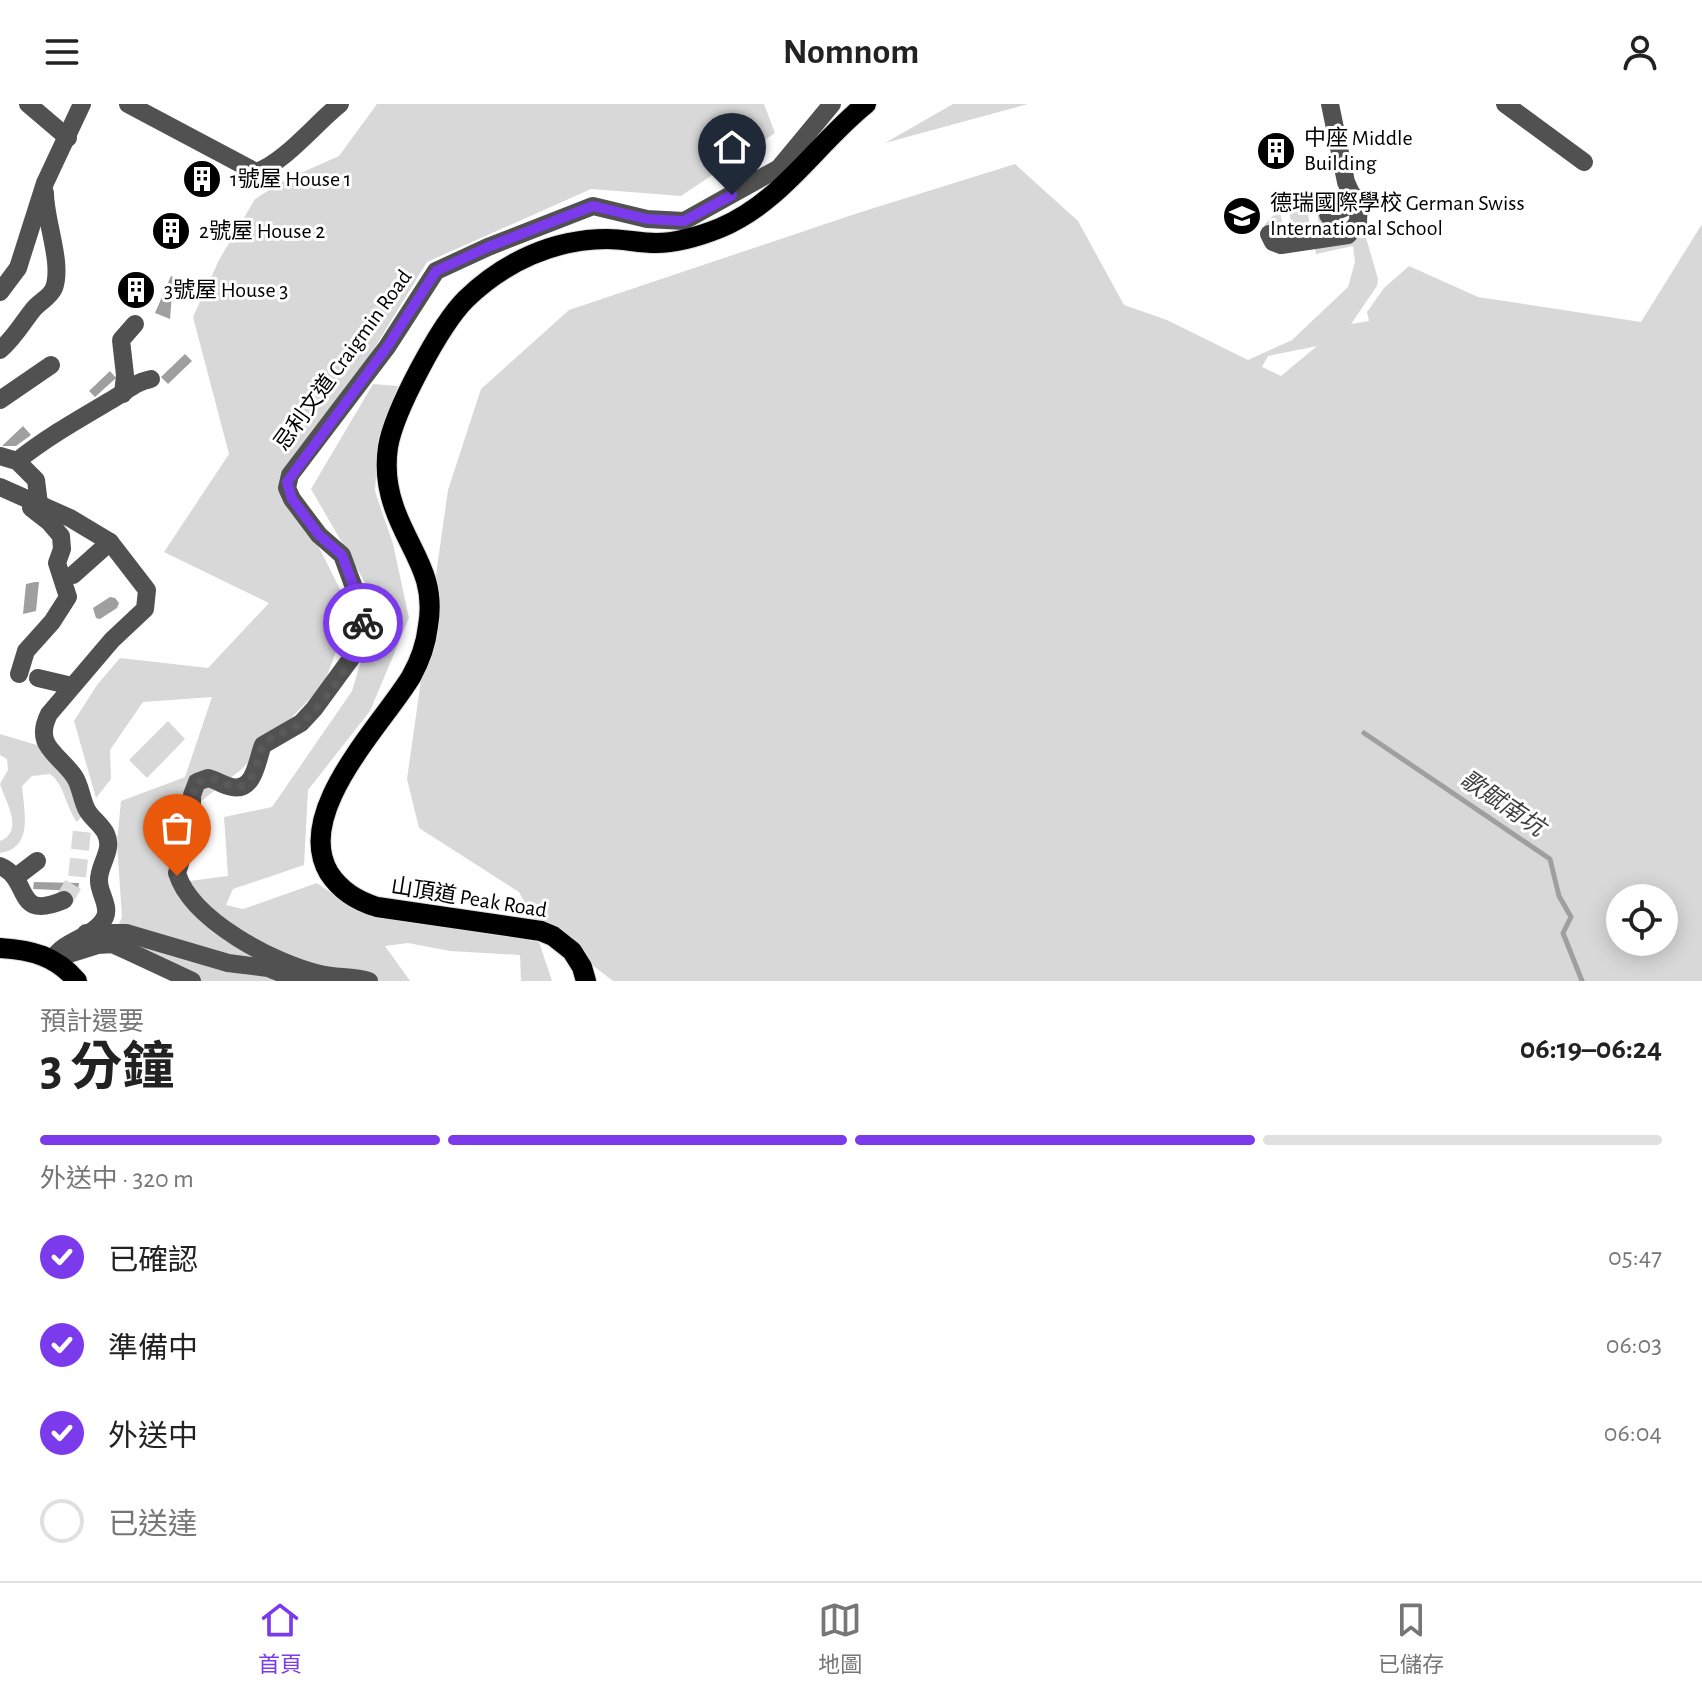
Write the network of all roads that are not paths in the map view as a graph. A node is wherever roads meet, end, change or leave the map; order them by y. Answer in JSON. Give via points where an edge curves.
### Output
{"nodes":[{"id":1,"x":28,"y":104,"type":"edge"},
{"id":2,"x":82,"y":104,"type":"edge"},
{"id":3,"x":128,"y":104,"type":"edge"},
{"id":4,"x":340,"y":104,"type":"edge"},
{"id":5,"x":832,"y":104,"type":"edge"},
{"id":6,"x":866,"y":104,"type":"edge"},
{"id":7,"x":1330,"y":104,"type":"edge"},
{"id":8,"x":1505,"y":104,"type":"edge"},
{"id":9,"x":68,"y":138,"type":"junction"},
{"id":10,"x":1584,"y":162,"type":"dead end"},
{"id":11,"x":45,"y":183,"type":"junction"},
{"id":12,"x":1359,"y":201,"type":"junction"},
{"id":13,"x":1328,"y":215,"type":"tunnel mouth"},
{"id":14,"x":1269,"y":234,"type":"dead end"},
{"id":15,"x":0,"y":292,"type":"edge"},
{"id":16,"x":135,"y":324,"type":"dead end"},
{"id":17,"x":0,"y":350,"type":"edge"},
{"id":18,"x":51,"y":365,"type":"dead end"},
{"id":19,"x":151,"y":379,"type":"dead end"},
{"id":20,"x":123,"y":394,"type":"junction"},
{"id":21,"x":0,"y":400,"type":"edge"},
{"id":22,"x":8,"y":458,"type":"edge"},
{"id":23,"x":7,"y":490,"type":"edge"},
{"id":24,"x":39,"y":504,"type":"junction"},
{"id":25,"x":110,"y":542,"type":"junction"},
{"id":26,"x":73,"y":575,"type":"dead end"},
{"id":27,"x":19,"y":674,"type":"dead end"},
{"id":28,"x":38,"y":678,"type":"dead end"},
{"id":29,"x":72,"y":686,"type":"junction"},
{"id":30,"x":88,"y":811,"type":"junction"},
{"id":31,"x":82,"y":830,"type":"tunnel mouth"},
{"id":32,"x":37,"y":861,"type":"dead end"},
{"id":33,"x":0,"y":866,"type":"edge"},
{"id":34,"x":16,"y":877,"type":"junction"},
{"id":35,"x":64,"y":900,"type":"dead end"},
{"id":36,"x":86,"y":933,"type":"junction"},
{"id":37,"x":0,"y":948,"type":"edge"},
{"id":38,"x":53,"y":959,"type":"junction"},
{"id":39,"x":337,"y":976,"type":"junction"},
{"id":40,"x":77,"y":981,"type":"edge"},
{"id":41,"x":192,"y":981,"type":"edge"},
{"id":42,"x":369,"y":981,"type":"edge"},
{"id":43,"x":586,"y":981,"type":"edge"}],
"edges":[{"from":1,"to":9,"type":"street"},
{"from":2,"to":9,"type":"street"},
{"from":3,"to":4,"type":"street","via":[[252,172],[293,147]]},
{"from":5,"to":39,"type":"street","name":"忌利文道 Craigmin Road","via":[[779,168],[684,221],[647,219],[593,206],[436,271],[387,347],[292,472],[289,496],[344,559],[362,609],[359,643],[311,713],[263,745],[245,785],[236,788],[208,778],[197,782],[192,826],[177,873],[197,904],[244,944],[315,973]]},
{"from":6,"to":43,"type":"main road","name":"山頂道 Peak Road","via":[[782,188],[724,226],[666,242],[605,239],[564,244],[498,273],[444,325],[391,434],[389,491],[426,575],[429,622],[411,677],[329,799],[320,832],[324,862],[345,891],[377,907],[547,933],[572,951]]},
{"from":7,"to":12,"type":"street","via":[[1346,182]]},
{"from":8,"to":10,"type":"street"},
{"from":9,"to":11,"type":"street"},
{"from":11,"to":15,"type":"street","via":[[18,268]]},
{"from":11,"to":17,"type":"street","via":[[54,287]]},
{"from":12,"to":13,"type":"street"},
{"from":12,"to":14,"type":"street","via":[[1358,222],[1348,235],[1309,250],[1273,242]]},
{"from":16,"to":20,"type":"street","via":[[121,340]]},
{"from":18,"to":21,"type":"street"},
{"from":19,"to":20,"type":"street","via":[[134,383]]},
{"from":20,"to":22,"type":"street"},
{"from":22,"to":24,"type":"street","via":[[36,480]]},
{"from":23,"to":24,"type":"street"},
{"from":23,"to":27,"type":"street","via":[[61,536],[57,563],[68,597],[26,651]]},
{"from":24,"to":25,"type":"street"},
{"from":25,"to":26,"type":"street"},
{"from":25,"to":29,"type":"street","via":[[147,590],[145,609]]},
{"from":28,"to":29,"type":"street"},
{"from":29,"to":30,"type":"street","via":[[49,714],[43,734],[48,748],[76,779]]},
{"from":30,"to":31,"type":"street"},
{"from":30,"to":36,"type":"street","via":[[105,831],[108,845],[99,881],[106,913]]},
{"from":32,"to":34,"type":"street"},
{"from":33,"to":34,"type":"street"},
{"from":34,"to":35,"type":"street","via":[[23,896],[34,906]]},
{"from":36,"to":38,"type":"street"},
{"from":36,"to":39,"type":"street","via":[[135,934],[298,980]]},
{"from":37,"to":38,"type":"main road"},
{"from":38,"to":40,"type":"main road"},
{"from":38,"to":41,"type":"street","via":[[113,944]]},
{"from":39,"to":42,"type":"street"}]}
